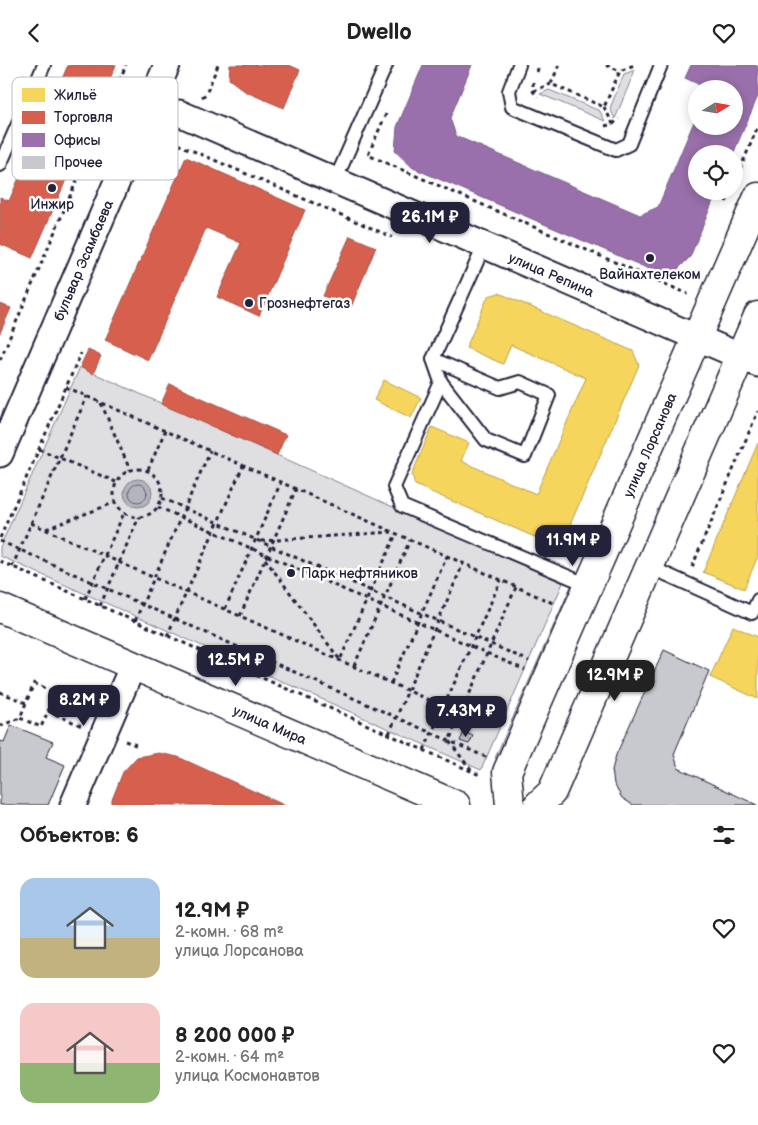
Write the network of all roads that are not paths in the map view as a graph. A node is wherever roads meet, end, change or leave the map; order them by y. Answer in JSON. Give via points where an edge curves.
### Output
{"nodes":[{"id":1,"x":44,"y":65,"type":"edge"},
{"id":2,"x":167,"y":65,"type":"edge"},
{"id":3,"x":519,"y":65,"type":"edge"},
{"id":4,"x":661,"y":65,"type":"edge"},
{"id":5,"x":381,"y":67,"type":"edge"},
{"id":6,"x":39,"y":77,"type":"edge"},
{"id":7,"x":162,"y":77,"type":"edge"},
{"id":8,"x":179,"y":113,"type":"road end"},
{"id":9,"x":12,"y":138,"type":"edge"},
{"id":10,"x":0,"y":165,"type":"edge"},
{"id":11,"x":118,"y":180,"type":"edge"},
{"id":12,"x":335,"y":181,"type":"junction"},
{"id":13,"x":758,"y":197,"type":"edge"},
{"id":14,"x":484,"y":246,"type":"junction"},
{"id":15,"x":758,"y":316,"type":"edge"},
{"id":16,"x":685,"y":333,"type":"junction"},
{"id":17,"x":433,"y":359,"type":"junction"},
{"id":18,"x":749,"y":360,"type":"edge"},
{"id":19,"x":441,"y":382,"type":"junction"},
{"id":20,"x":0,"y":454,"type":"edge"},
{"id":21,"x":650,"y":567,"type":"junction"},
{"id":22,"x":579,"y":581,"type":"junction"},
{"id":23,"x":758,"y":600,"type":"edge"},
{"id":24,"x":0,"y":608,"type":"edge"},
{"id":25,"x":133,"y":665,"type":"junction"},
{"id":26,"x":73,"y":805,"type":"edge"},
{"id":27,"x":456,"y":805,"type":"edge"},
{"id":28,"x":510,"y":805,"type":"edge"},
{"id":29,"x":538,"y":805,"type":"edge"}],
"edges":[{"from":1,"to":6,"type":"lane"},
{"from":2,"to":7,"type":"street","name":"бульвар Эсамбаева"},
{"from":3,"to":4,"type":"lane","via":[[509,91],[512,107],[616,150],[629,144]]},
{"from":5,"to":12,"type":"lane"},
{"from":8,"to":12,"type":"street","name":"улица Репина"},
{"from":9,"to":10,"type":"lane"},
{"from":11,"to":20,"type":"street","name":"бульвар Эсамбаева"},
{"from":12,"to":14,"type":"street","name":"улица Репина"},
{"from":13,"to":16,"type":"main road","name":"улица Лорсанова"},
{"from":14,"to":16,"type":"street","name":"улица Репина"},
{"from":14,"to":17,"type":"lane"},
{"from":15,"to":18,"type":"main road"},
{"from":16,"to":18,"type":"street","name":"улица Репина"},
{"from":16,"to":22,"type":"main road","name":"улица Лорсанова"},
{"from":17,"to":19,"type":"lane"},
{"from":17,"to":19,"type":"lane","via":[[500,388],[520,382],[549,395],[524,455],[486,439]]},
{"from":18,"to":21,"type":"main road"},
{"from":19,"to":22,"type":"lane","via":[[394,487],[402,506]]},
{"from":21,"to":23,"type":"lane","via":[[752,613]]},
{"from":21,"to":29,"type":"main road","via":[[552,792]]},
{"from":22,"to":28,"type":"main road","name":"улица Лорсанова","via":[[507,772]]},
{"from":24,"to":25,"type":"main road","name":"улица Мира"},
{"from":25,"to":26,"type":"street"},
{"from":25,"to":27,"type":"main road","name":"улица Мира"}]}
